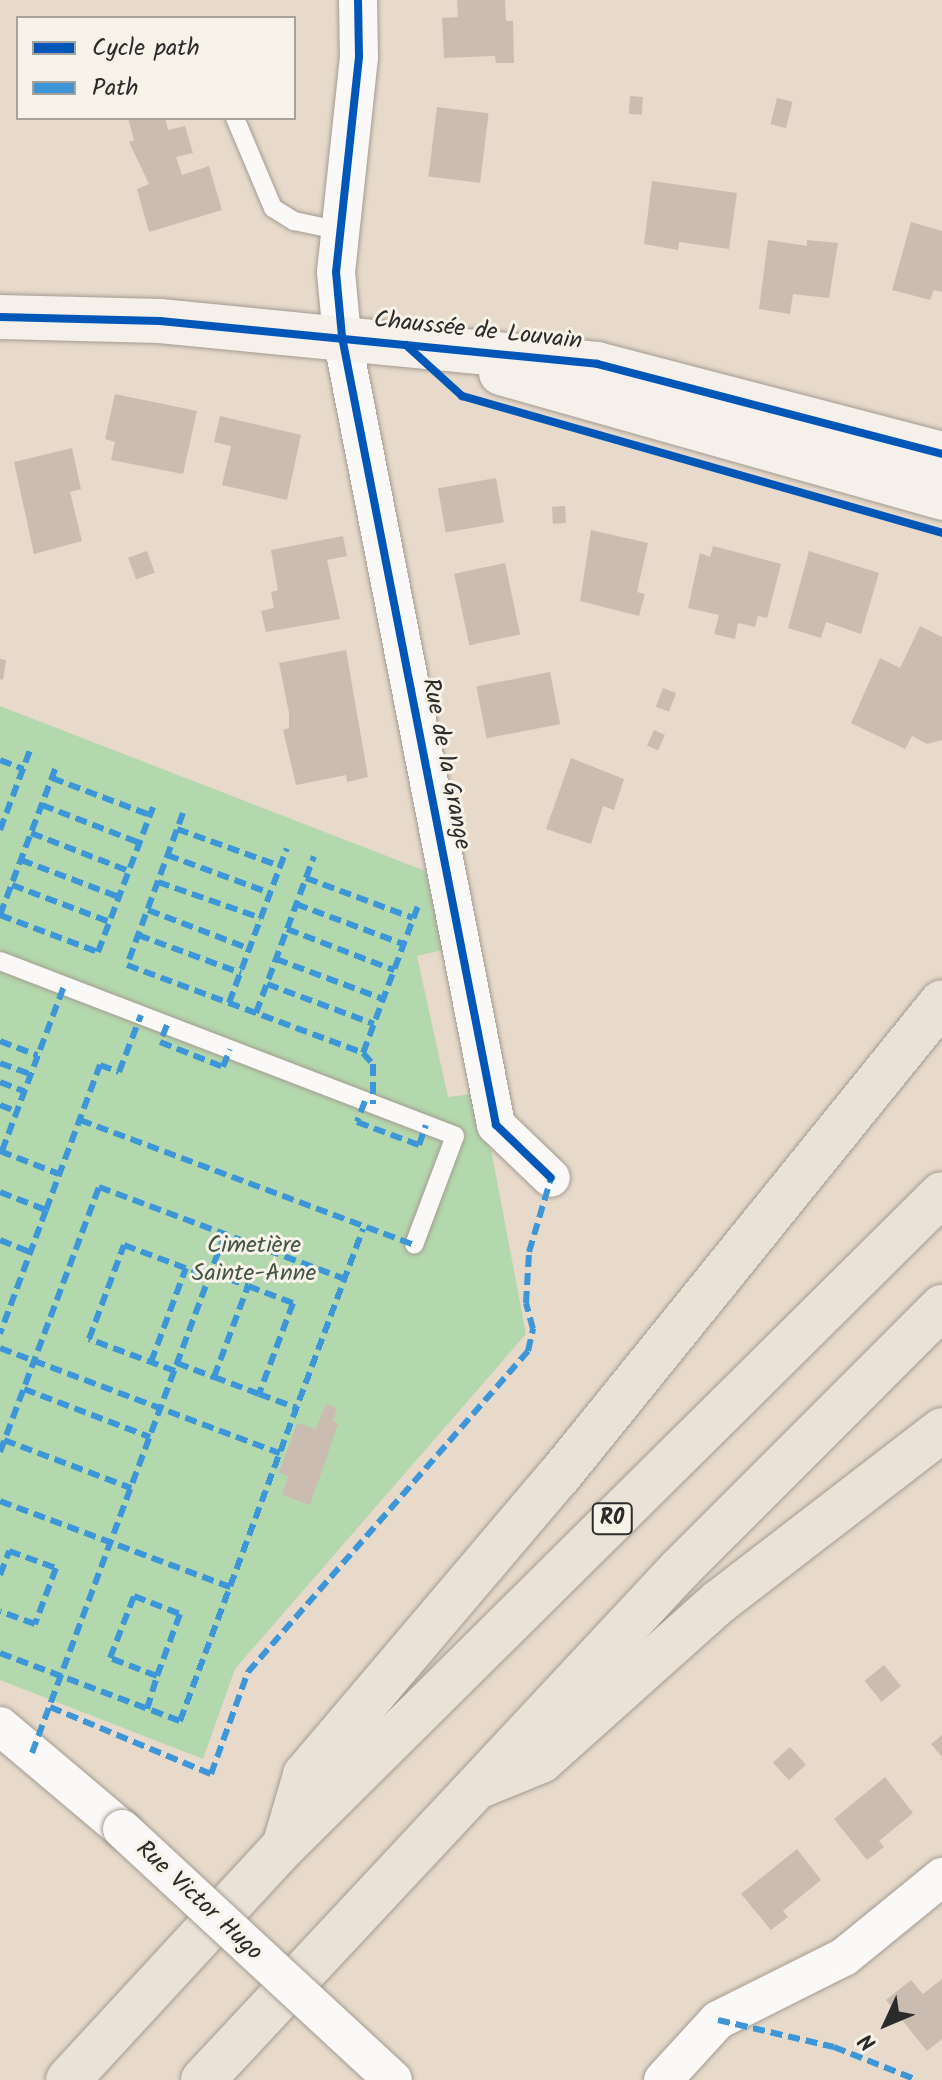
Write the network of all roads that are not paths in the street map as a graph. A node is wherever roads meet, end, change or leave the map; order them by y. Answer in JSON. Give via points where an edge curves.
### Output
{"nodes":[{"id":1,"x":358,"y":0,"type":"edge"},
{"id":2,"x":236,"y":120,"type":"edge"},
{"id":3,"x":342,"y":231,"type":"junction"},
{"id":4,"x":0,"y":317,"type":"edge"},
{"id":5,"x":342,"y":337,"type":"junction"},
{"id":6,"x":406,"y":345,"type":"junction"},
{"id":7,"x":942,"y":454,"type":"edge"},
{"id":8,"x":942,"y":498,"type":"edge"},
{"id":9,"x":0,"y":961,"type":"edge"},
{"id":10,"x":942,"y":1002,"type":"edge"},
{"id":11,"x":496,"y":1125,"type":"junction"},
{"id":12,"x":455,"y":1136,"type":"junction"},
{"id":13,"x":551,"y":1178,"type":"dead end"},
{"id":14,"x":942,"y":1194,"type":"edge"},
{"id":15,"x":414,"y":1245,"type":"dead end"},
{"id":16,"x":942,"y":1307,"type":"edge"},
{"id":17,"x":942,"y":1430,"type":"edge"},
{"id":18,"x":0,"y":1726,"type":"edge"},
{"id":19,"x":469,"y":1790,"type":"junction"},
{"id":20,"x":284,"y":1846,"type":"junction"},
{"id":21,"x":942,"y":1877,"type":"edge"},
{"id":22,"x":68,"y":2080,"type":"edge"},
{"id":23,"x":203,"y":2080,"type":"edge"},
{"id":24,"x":393,"y":2080,"type":"edge"},
{"id":25,"x":663,"y":2080,"type":"edge"}],
"edges":[{"from":1,"to":3,"type":"street","name":"Rue de la Grange","via":[[359,57]]},
{"from":2,"to":3,"type":"lane","via":[[273,208],[294,221]]},
{"from":3,"to":5,"type":"street","name":"Rue de la Grange","via":[[336,272]]},
{"from":4,"to":5,"type":"main road","name":"Chaussée de Louvain","via":[[160,321]]},
{"from":5,"to":6,"type":"main road","name":"Chaussée de Louvain"},
{"from":5,"to":11,"type":"street","name":"Rue de la Grange"},
{"from":6,"to":7,"type":"main road","name":"Chaussée de Louvain","via":[[597,364]]},
{"from":6,"to":8,"type":"main road","name":"Chaussée de Louvain"},
{"from":9,"to":12,"type":"lane"},
{"from":10,"to":20,"type":"highway","via":[[559,1476],[305,1775]]},
{"from":11,"to":12,"type":"lane"},
{"from":11,"to":13,"type":"street"},
{"from":12,"to":15,"type":"lane"},
{"from":14,"to":20,"type":"highway","number":"R0"},
{"from":16,"to":19,"type":"highway"},
{"from":17,"to":19,"type":"highway","via":[[719,1602],[541,1761]]},
{"from":18,"to":24,"type":"street","name":"Rue Victor Hugo","bridge":true,"via":[[122,1829]]},
{"from":19,"to":23,"type":"highway"},
{"from":20,"to":22,"type":"highway","number":"R0"},
{"from":21,"to":25,"type":"street","via":[[844,1957],[718,2020]]}]}
